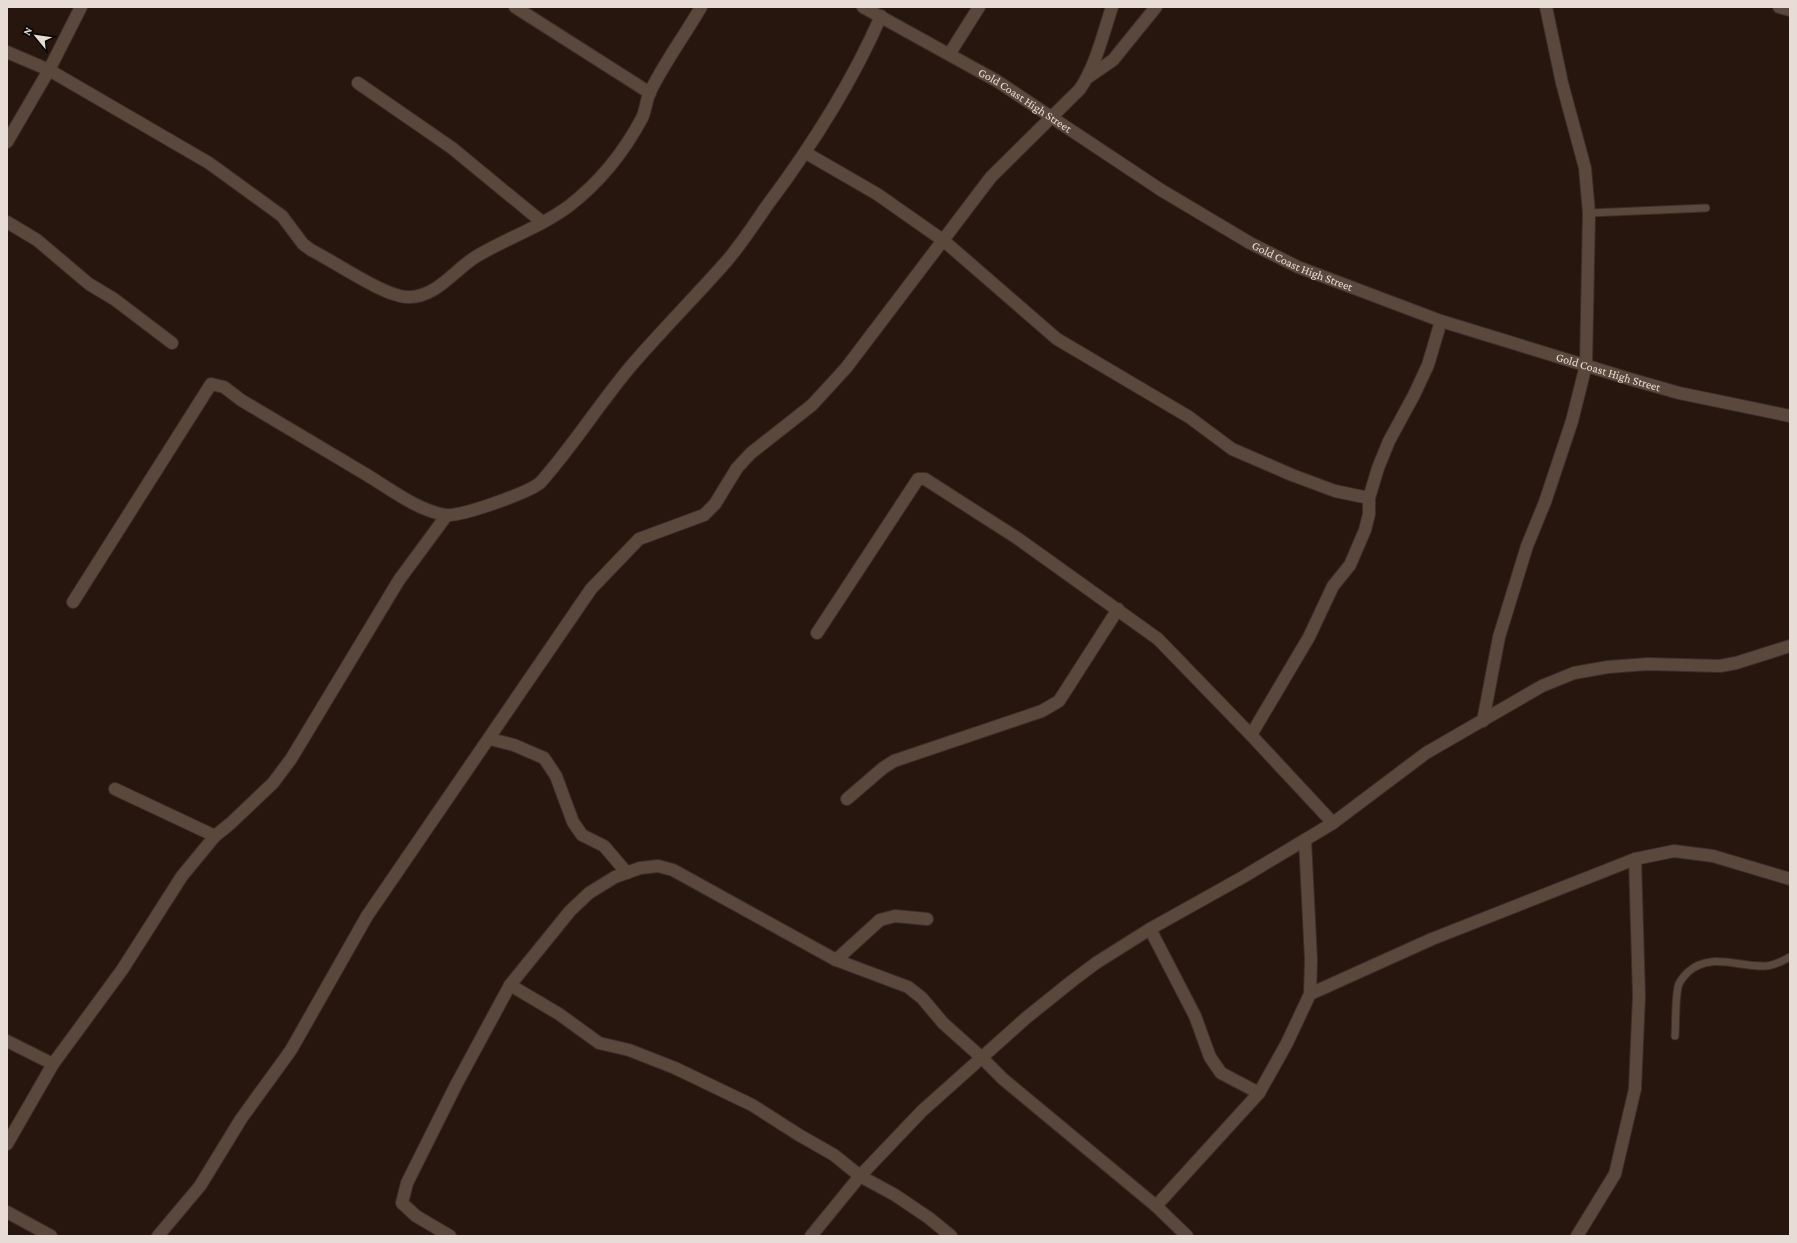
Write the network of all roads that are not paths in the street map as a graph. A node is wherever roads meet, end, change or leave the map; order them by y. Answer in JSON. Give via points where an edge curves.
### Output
{"nodes":[{"id":1,"x":81,"y":7,"type":"edge"},
{"id":2,"x":515,"y":7,"type":"edge"},
{"id":3,"x":702,"y":7,"type":"edge"},
{"id":4,"x":863,"y":7,"type":"edge"},
{"id":5,"x":980,"y":7,"type":"edge"},
{"id":6,"x":1112,"y":7,"type":"edge"},
{"id":7,"x":1156,"y":7,"type":"edge"},
{"id":8,"x":1546,"y":7,"type":"edge"},
{"id":9,"x":1779,"y":7,"type":"edge"},
{"id":10,"x":1790,"y":10,"type":"edge"},
{"id":11,"x":881,"y":16,"type":"junction"},
{"id":12,"x":7,"y":52,"type":"edge"},
{"id":13,"x":950,"y":53,"type":"junction"},
{"id":14,"x":49,"y":70,"type":"junction"},
{"id":15,"x":1087,"y":78,"type":"junction"},
{"id":16,"x":358,"y":83,"type":"dead end"},
{"id":17,"x":650,"y":93,"type":"junction"},
{"id":18,"x":1052,"y":117,"type":"junction"},
{"id":19,"x":7,"y":142,"type":"edge"},
{"id":20,"x":806,"y":153,"type":"junction"},
{"id":21,"x":1706,"y":208,"type":"dead end"},
{"id":22,"x":1589,"y":213,"type":"junction"},
{"id":23,"x":7,"y":222,"type":"edge"},
{"id":24,"x":542,"y":222,"type":"junction"},
{"id":25,"x":944,"y":240,"type":"junction"},
{"id":26,"x":1441,"y":321,"type":"junction"},
{"id":27,"x":172,"y":343,"type":"dead end"},
{"id":28,"x":1586,"y":365,"type":"junction"},
{"id":29,"x":1790,"y":416,"type":"edge"},
{"id":30,"x":1369,"y":498,"type":"junction"},
{"id":31,"x":447,"y":515,"type":"junction"},
{"id":32,"x":73,"y":602,"type":"dead end"},
{"id":33,"x":1118,"y":609,"type":"junction"},
{"id":34,"x":817,"y":633,"type":"dead end"},
{"id":35,"x":1790,"y":646,"type":"edge"},
{"id":36,"x":1482,"y":721,"type":"junction"},
{"id":37,"x":1251,"y":735,"type":"junction"},
{"id":38,"x":490,"y":739,"type":"junction"},
{"id":39,"x":115,"y":789,"type":"dead end"},
{"id":40,"x":847,"y":799,"type":"dead end"},
{"id":41,"x":1333,"y":823,"type":"junction"},
{"id":42,"x":215,"y":836,"type":"junction"},
{"id":43,"x":1305,"y":840,"type":"junction"},
{"id":44,"x":1635,"y":859,"type":"junction"},
{"id":45,"x":627,"y":873,"type":"junction"},
{"id":46,"x":1790,"y":879,"type":"edge"},
{"id":47,"x":927,"y":919,"type":"dead end"},
{"id":48,"x":1150,"y":929,"type":"junction"},
{"id":49,"x":1790,"y":957,"type":"edge"},
{"id":50,"x":836,"y":960,"type":"junction"},
{"id":51,"x":510,"y":985,"type":"junction"},
{"id":52,"x":1310,"y":994,"type":"junction"},
{"id":53,"x":1675,"y":1036,"type":"dead end"},
{"id":54,"x":7,"y":1041,"type":"edge"},
{"id":55,"x":981,"y":1057,"type":"junction"},
{"id":56,"x":53,"y":1064,"type":"junction"},
{"id":57,"x":1260,"y":1093,"type":"junction"},
{"id":58,"x":7,"y":1144,"type":"edge"},
{"id":59,"x":860,"y":1176,"type":"junction"},
{"id":60,"x":1156,"y":1206,"type":"junction"},
{"id":61,"x":7,"y":1212,"type":"edge"},
{"id":62,"x":51,"y":1236,"type":"edge"},
{"id":63,"x":158,"y":1236,"type":"edge"},
{"id":64,"x":450,"y":1236,"type":"edge"},
{"id":65,"x":811,"y":1236,"type":"edge"},
{"id":66,"x":951,"y":1236,"type":"edge"},
{"id":67,"x":1187,"y":1236,"type":"edge"},
{"id":68,"x":1577,"y":1236,"type":"edge"}],
"edges":[{"from":1,"to":14,"type":"street"},
{"from":2,"to":17,"type":"street"},
{"from":3,"to":17,"type":"street"},
{"from":4,"to":11,"type":"street","name":"Gold Coast High Street"},
{"from":5,"to":13,"type":"street"},
{"from":6,"to":15,"type":"street"},
{"from":7,"to":15,"type":"street","via":[[1113,60]]},
{"from":8,"to":22,"type":"street","via":[[1562,83],[1584,156]]},
{"from":9,"to":10,"type":"street"},
{"from":11,"to":13,"type":"street","name":"Gold Coast High Street"},
{"from":11,"to":20,"type":"street","via":[[844,92]]},
{"from":12,"to":14,"type":"street"},
{"from":13,"to":18,"type":"street","name":"Gold Coast High Street"},
{"from":14,"to":19,"type":"street"},
{"from":14,"to":24,"type":"street","via":[[209,163],[282,216],[303,244],[311,250],[386,292],[398,296],[422,295],[445,281],[475,256]]},
{"from":15,"to":18,"type":"street","via":[[1080,89]]},
{"from":16,"to":24,"type":"street","via":[[452,148]]},
{"from":17,"to":24,"type":"street","via":[[643,117],[616,159],[596,183],[568,207]]},
{"from":18,"to":25,"type":"street","via":[[991,176]]},
{"from":18,"to":26,"type":"street","name":"Gold Coast High Street","via":[[1161,190],[1250,243],[1298,267]]},
{"from":20,"to":25,"type":"street","via":[[877,194]]},
{"from":20,"to":31,"type":"street","via":[[726,262],[627,372],[540,483],[501,500]]},
{"from":21,"to":22,"type":"lane"},
{"from":22,"to":28,"type":"street"},
{"from":23,"to":27,"type":"street","via":[[37,240],[89,284],[114,298]]},
{"from":25,"to":30,"type":"street","via":[[1057,339],[1189,417],[1232,449],[1328,488]]},
{"from":25,"to":38,"type":"street","via":[[846,368],[812,405],[751,453],[737,468],[715,504],[704,515],[639,539],[601,577],[536,666]]},
{"from":26,"to":28,"type":"street","name":"Gold Coast High Street"},
{"from":26,"to":30,"type":"street","via":[[1428,365],[1389,441]]},
{"from":28,"to":29,"type":"street","name":"Gold Coast High Street","via":[[1680,393]]},
{"from":28,"to":36,"type":"street","via":[[1572,421],[1545,502],[1527,546],[1499,637]]},
{"from":30,"to":37,"type":"street","via":[[1369,514],[1350,565],[1333,586],[1309,638]]},
{"from":31,"to":32,"type":"street","via":[[429,510],[400,495],[241,400],[224,387],[211,384]]},
{"from":31,"to":42,"type":"street","via":[[399,580],[291,759],[273,783]]},
{"from":33,"to":34,"type":"street","via":[[1017,538],[921,478]]},
{"from":33,"to":37,"type":"street","via":[[1169,648]]},
{"from":33,"to":40,"type":"street","via":[[1060,700],[1042,711],[894,761]]},
{"from":35,"to":36,"type":"street","via":[[1720,666],[1648,664],[1574,673],[1542,686]]},
{"from":36,"to":41,"type":"street","via":[[1426,752]]},
{"from":37,"to":41,"type":"street"},
{"from":38,"to":45,"type":"street","via":[[514,745],[544,758],[556,776],[573,822],[582,835],[604,846]]},
{"from":38,"to":63,"type":"street","via":[[367,916],[291,1050],[241,1119],[200,1186]]},
{"from":39,"to":42,"type":"street"},
{"from":41,"to":43,"type":"street"},
{"from":42,"to":56,"type":"street","via":[[182,876],[122,970]]},
{"from":43,"to":48,"type":"street"},
{"from":43,"to":52,"type":"street"},
{"from":44,"to":46,"type":"street","via":[[1674,851],[1713,856]]},
{"from":44,"to":52,"type":"street","via":[[1432,939]]},
{"from":44,"to":68,"type":"street","via":[[1639,996],[1635,1089],[1615,1174]]},
{"from":45,"to":50,"type":"street","via":[[640,868],[658,866],[673,870]]},
{"from":45,"to":51,"type":"street","via":[[615,877],[589,893],[570,911]]},
{"from":47,"to":50,"type":"street","via":[[895,916],[880,920]]},
{"from":48,"to":55,"type":"street","via":[[1096,963]]},
{"from":48,"to":57,"type":"street","via":[[1195,1016],[1210,1057],[1221,1073]]},
{"from":49,"to":53,"type":"lane","via":[[1775,965],[1710,961],[1692,968],[1678,986]]},
{"from":50,"to":55,"type":"street","via":[[908,987]]},
{"from":51,"to":59,"type":"street","via":[[559,1014],[599,1043],[629,1050],[676,1068],[752,1105],[834,1155]]},
{"from":51,"to":64,"type":"street","via":[[407,1183],[402,1204],[416,1216]]},
{"from":52,"to":57,"type":"street","via":[[1288,1043]]},
{"from":54,"to":56,"type":"street"},
{"from":55,"to":59,"type":"street","via":[[922,1111]]},
{"from":55,"to":60,"type":"street","via":[[1003,1079]]},
{"from":56,"to":58,"type":"street"},
{"from":57,"to":60,"type":"street"},
{"from":59,"to":65,"type":"street"},
{"from":59,"to":66,"type":"street","via":[[895,1195]]},
{"from":60,"to":67,"type":"street"},
{"from":61,"to":62,"type":"street"}]}
